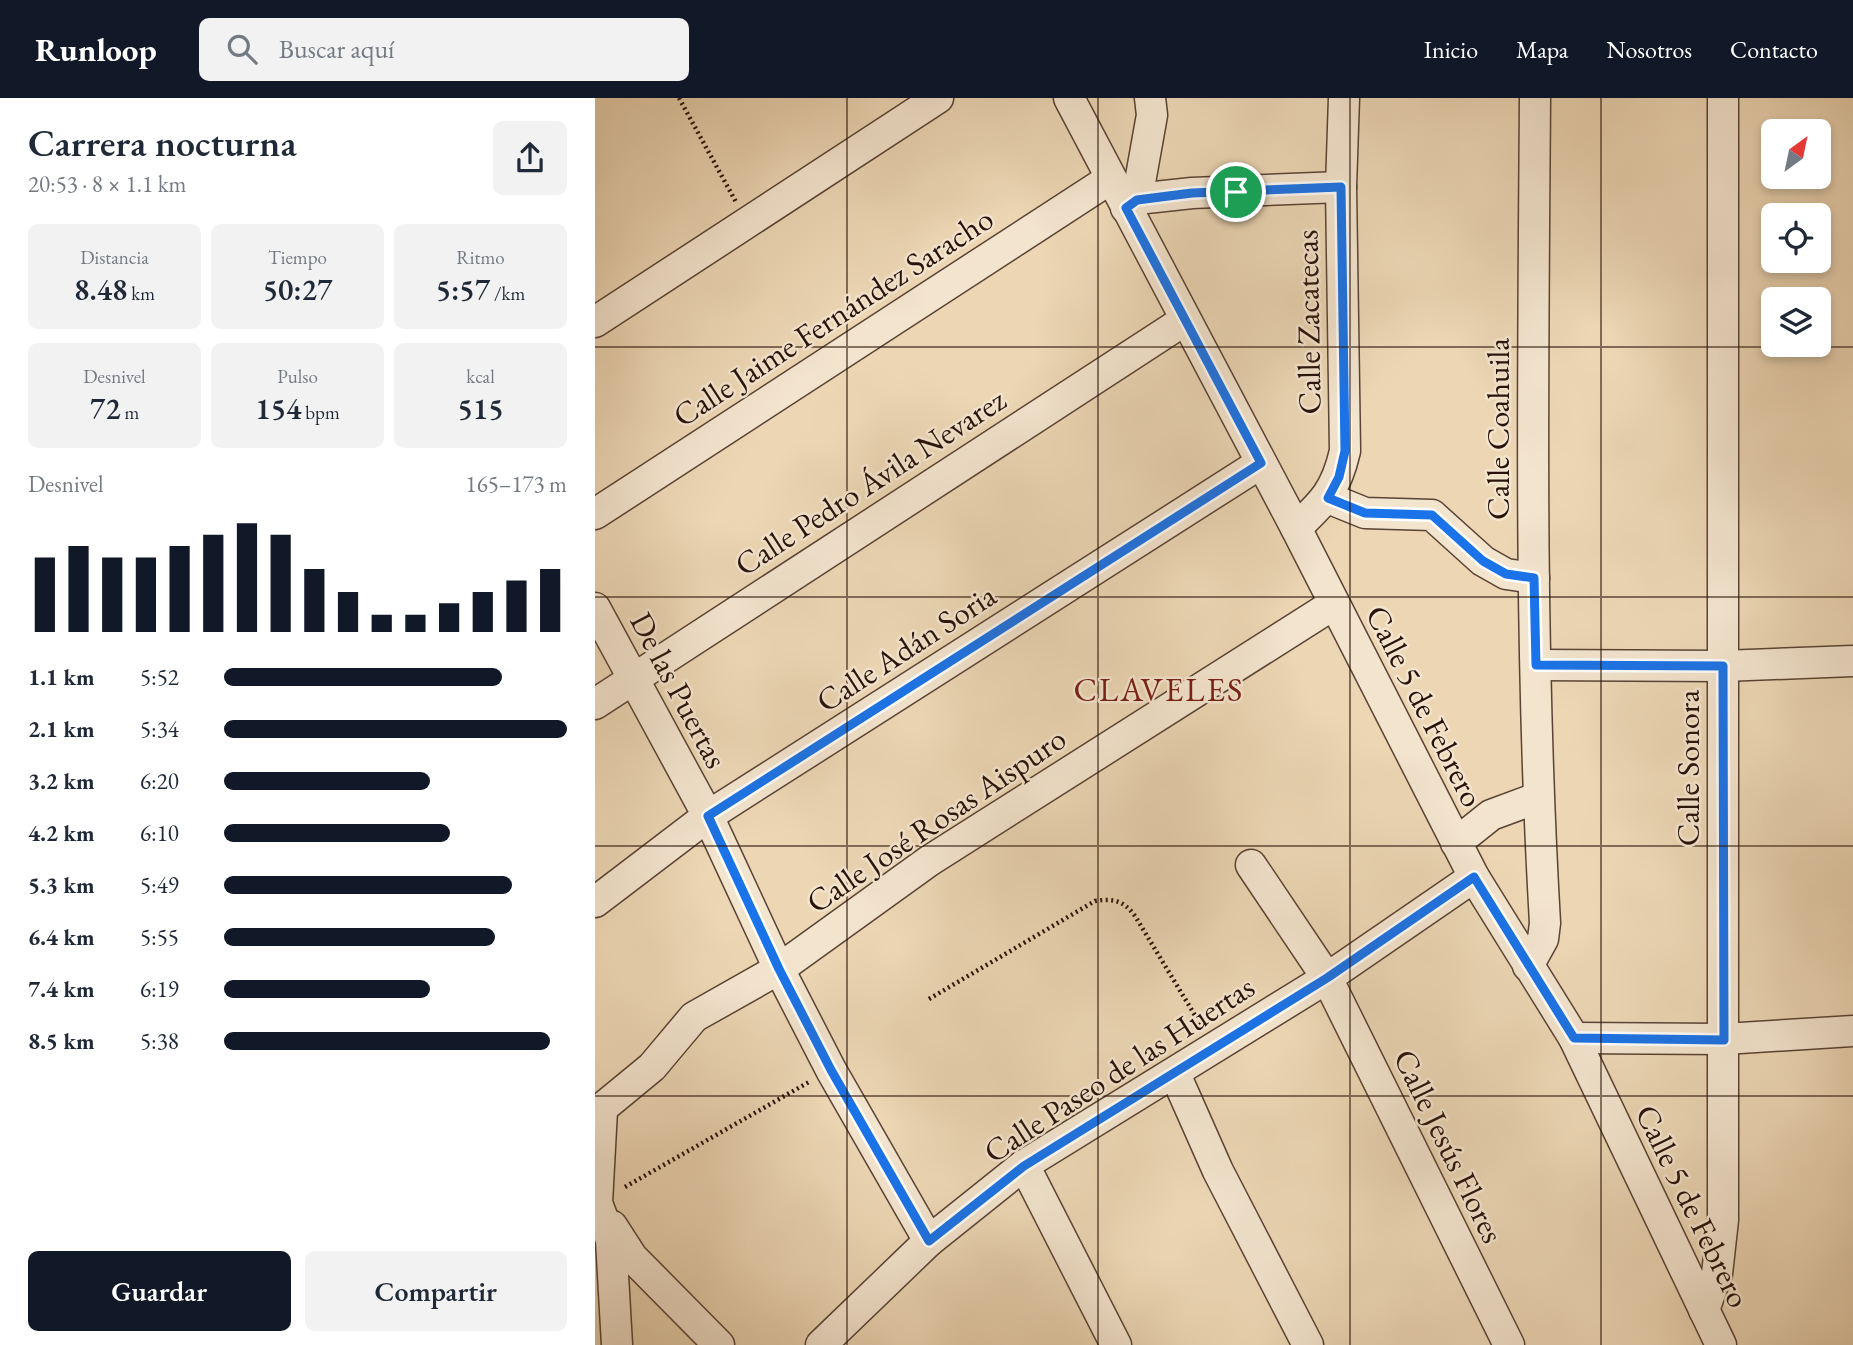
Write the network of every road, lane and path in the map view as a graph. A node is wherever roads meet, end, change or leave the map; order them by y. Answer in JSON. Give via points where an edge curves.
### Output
{"nodes":[{"id":1,"x":679,"y":98,"type":"edge"},
{"id":2,"x":938,"y":98,"type":"edge"},
{"id":3,"x":1069,"y":98,"type":"edge"},
{"id":4,"x":1150,"y":98,"type":"edge"},
{"id":5,"x":1344,"y":98,"type":"edge"},
{"id":6,"x":1535,"y":98,"type":"edge"},
{"id":7,"x":1723,"y":98,"type":"edge"},
{"id":8,"x":1110,"y":179,"type":"junction"},
{"id":9,"x":1341,"y":187,"type":"junction"},
{"id":10,"x":1131,"y":204,"type":"junction"},
{"id":11,"x":746,"y":220,"type":"junction"},
{"id":12,"x":1185,"y":320,"type":"junction"},
{"id":13,"x":595,"y":322,"type":"edge"},
{"id":14,"x":1261,"y":463,"type":"junction"},
{"id":15,"x":1328,"y":498,"type":"junction"},
{"id":16,"x":595,"y":514,"type":"edge"},
{"id":17,"x":1296,"y":528,"type":"junction"},
{"id":18,"x":1534,"y":578,"type":"junction"},
{"id":19,"x":1334,"y":604,"type":"junction"},
{"id":20,"x":595,"y":608,"type":"edge"},
{"id":21,"x":1853,"y":661,"type":"edge"},
{"id":22,"x":1536,"y":665,"type":"junction"},
{"id":23,"x":1723,"y":666,"type":"junction"},
{"id":24,"x":634,"y":677,"type":"junction"},
{"id":25,"x":595,"y":704,"type":"edge"},
{"id":26,"x":1537,"y":798,"type":"junction"},
{"id":27,"x":708,"y":816,"type":"junction"},
{"id":28,"x":1456,"y":843,"type":"junction"},
{"id":29,"x":1251,"y":866,"type":"dead end"},
{"id":30,"x":1474,"y":877,"type":"junction"},
{"id":31,"x":595,"y":902,"type":"edge"},
{"id":32,"x":1528,"y":966,"type":"junction"},
{"id":33,"x":779,"y":969,"type":"junction"},
{"id":34,"x":1327,"y":978,"type":"junction"},
{"id":35,"x":929,"y":999,"type":"dead end"},
{"id":36,"x":1853,"y":1031,"type":"edge"},
{"id":37,"x":1574,"y":1038,"type":"junction"},
{"id":38,"x":1724,"y":1040,"type":"junction"},
{"id":39,"x":1215,"y":1049,"type":"junction"},
{"id":40,"x":831,"y":1070,"type":"junction"},
{"id":41,"x":1175,"y":1074,"type":"junction"},
{"id":42,"x":599,"y":1112,"type":"edge"},
{"id":43,"x":1024,"y":1166,"type":"junction"},
{"id":44,"x":596,"y":1202,"type":"edge"},
{"id":45,"x":929,"y":1241,"type":"junction"},
{"id":46,"x":1704,"y":1310,"type":"junction"},
{"id":47,"x":617,"y":1345,"type":"edge"},
{"id":48,"x":719,"y":1345,"type":"edge"},
{"id":49,"x":821,"y":1345,"type":"edge"},
{"id":50,"x":1117,"y":1345,"type":"edge"},
{"id":51,"x":1308,"y":1345,"type":"edge"},
{"id":52,"x":1509,"y":1345,"type":"edge"},
{"id":53,"x":1721,"y":1345,"type":"edge"}],
"edges":[{"from":1,"to":11,"type":"path"},
{"from":2,"to":11,"type":"street"},
{"from":3,"to":8,"type":"street","name":"Calle 5 de Febrero"},
{"from":4,"to":10,"type":"street","via":[[1152,116]]},
{"from":5,"to":9,"type":"street","name":"Calle Zacatecas"},
{"from":6,"to":18,"type":"street","name":"Calle Coahuila"},
{"from":7,"to":23,"type":"street","name":"Calle Sonora"},
{"from":8,"to":10,"type":"street","name":"Calle 5 de Febrero"},
{"from":8,"to":16,"type":"street","name":"Calle Jaime Fernández Saracho"},
{"from":9,"to":10,"type":"street","via":[[1192,193]]},
{"from":9,"to":15,"type":"street","name":"Calle Zacatecas","via":[[1345,451]]},
{"from":10,"to":12,"type":"street","name":"Calle 5 de Febrero"},
{"from":11,"to":13,"type":"street"},
{"from":12,"to":14,"type":"street","name":"Calle 5 de Febrero"},
{"from":12,"to":24,"type":"street","name":"Calle Pedro Ávila Nevarez"},
{"from":14,"to":17,"type":"street","name":"Calle 5 de Febrero"},
{"from":14,"to":27,"type":"street","name":"Calle Adán Soria"},
{"from":15,"to":17,"type":"street","name":"Calle Zacatecas"},
{"from":15,"to":18,"type":"street","via":[[1365,513],[1432,515],[1483,561],[1506,574]]},
{"from":17,"to":19,"type":"street","name":"Calle 5 de Febrero"},
{"from":18,"to":22,"type":"street","name":"Calle Coahuila"},
{"from":19,"to":28,"type":"street","name":"Calle 5 de Febrero"},
{"from":19,"to":33,"type":"street","name":"Calle José Rosas Aispuro","via":[[929,861]]},
{"from":20,"to":24,"type":"street","name":"De las Puertas"},
{"from":21,"to":23,"type":"street"},
{"from":22,"to":23,"type":"street"},
{"from":22,"to":26,"type":"street","name":"Calle Coahuila"},
{"from":23,"to":38,"type":"street","name":"Calle Sonora"},
{"from":24,"to":25,"type":"street","name":"Calle Pedro Ávila Nevarez"},
{"from":24,"to":27,"type":"street","name":"De las Puertas"},
{"from":26,"to":28,"type":"street","via":[[1492,815]]},
{"from":26,"to":32,"type":"street","name":"Calle Coahuila","via":[[1545,923],[1543,939]]},
{"from":27,"to":31,"type":"street","name":"Calle Adán Soria"},
{"from":27,"to":33,"type":"street","name":"De las Puertas"},
{"from":28,"to":30,"type":"street","name":"Calle 5 de Febrero"},
{"from":29,"to":34,"type":"street","name":"Calle Jesús Flores"},
{"from":30,"to":32,"type":"street","name":"Calle 5 de Febrero"},
{"from":30,"to":34,"type":"street","name":"Calle Paseo de las Huertas"},
{"from":32,"to":37,"type":"street","name":"Calle 5 de Febrero"},
{"from":33,"to":40,"type":"street","name":"De las Puertas"},
{"from":33,"to":42,"type":"street","name":"Calle José Rosas Aispuro","via":[[694,1017],[652,1067]]},
{"from":34,"to":39,"type":"street","name":"Calle Paseo de las Huertas"},
{"from":34,"to":52,"type":"street","name":"Calle Jesús Flores"},
{"from":35,"to":39,"type":"path","via":[[1095,901],[1112,899],[1135,916]]},
{"from":36,"to":38,"type":"street"},
{"from":37,"to":38,"type":"street"},
{"from":37,"to":46,"type":"street","name":"Calle 5 de Febrero"},
{"from":38,"to":46,"type":"street","name":"Calle Sonora","via":[[1721,1250]]},
{"from":39,"to":41,"type":"street","name":"Calle Paseo de las Huertas"},
{"from":40,"to":44,"type":"path"},
{"from":40,"to":45,"type":"street","name":"De las Puertas"},
{"from":41,"to":43,"type":"street","name":"Calle Paseo de las Huertas"},
{"from":41,"to":51,"type":"street","via":[[1218,1171]]},
{"from":42,"to":44,"type":"street"},
{"from":43,"to":45,"type":"street","name":"Calle Paseo de las Huertas"},
{"from":43,"to":50,"type":"street"},
{"from":44,"to":47,"type":"street","via":[[611,1240]]},
{"from":44,"to":48,"type":"street","via":[[632,1257]]},
{"from":45,"to":49,"type":"street","name":"Calle Paseo de las Huertas"},
{"from":46,"to":53,"type":"street","name":"Calle 5 de Febrero"}]}
